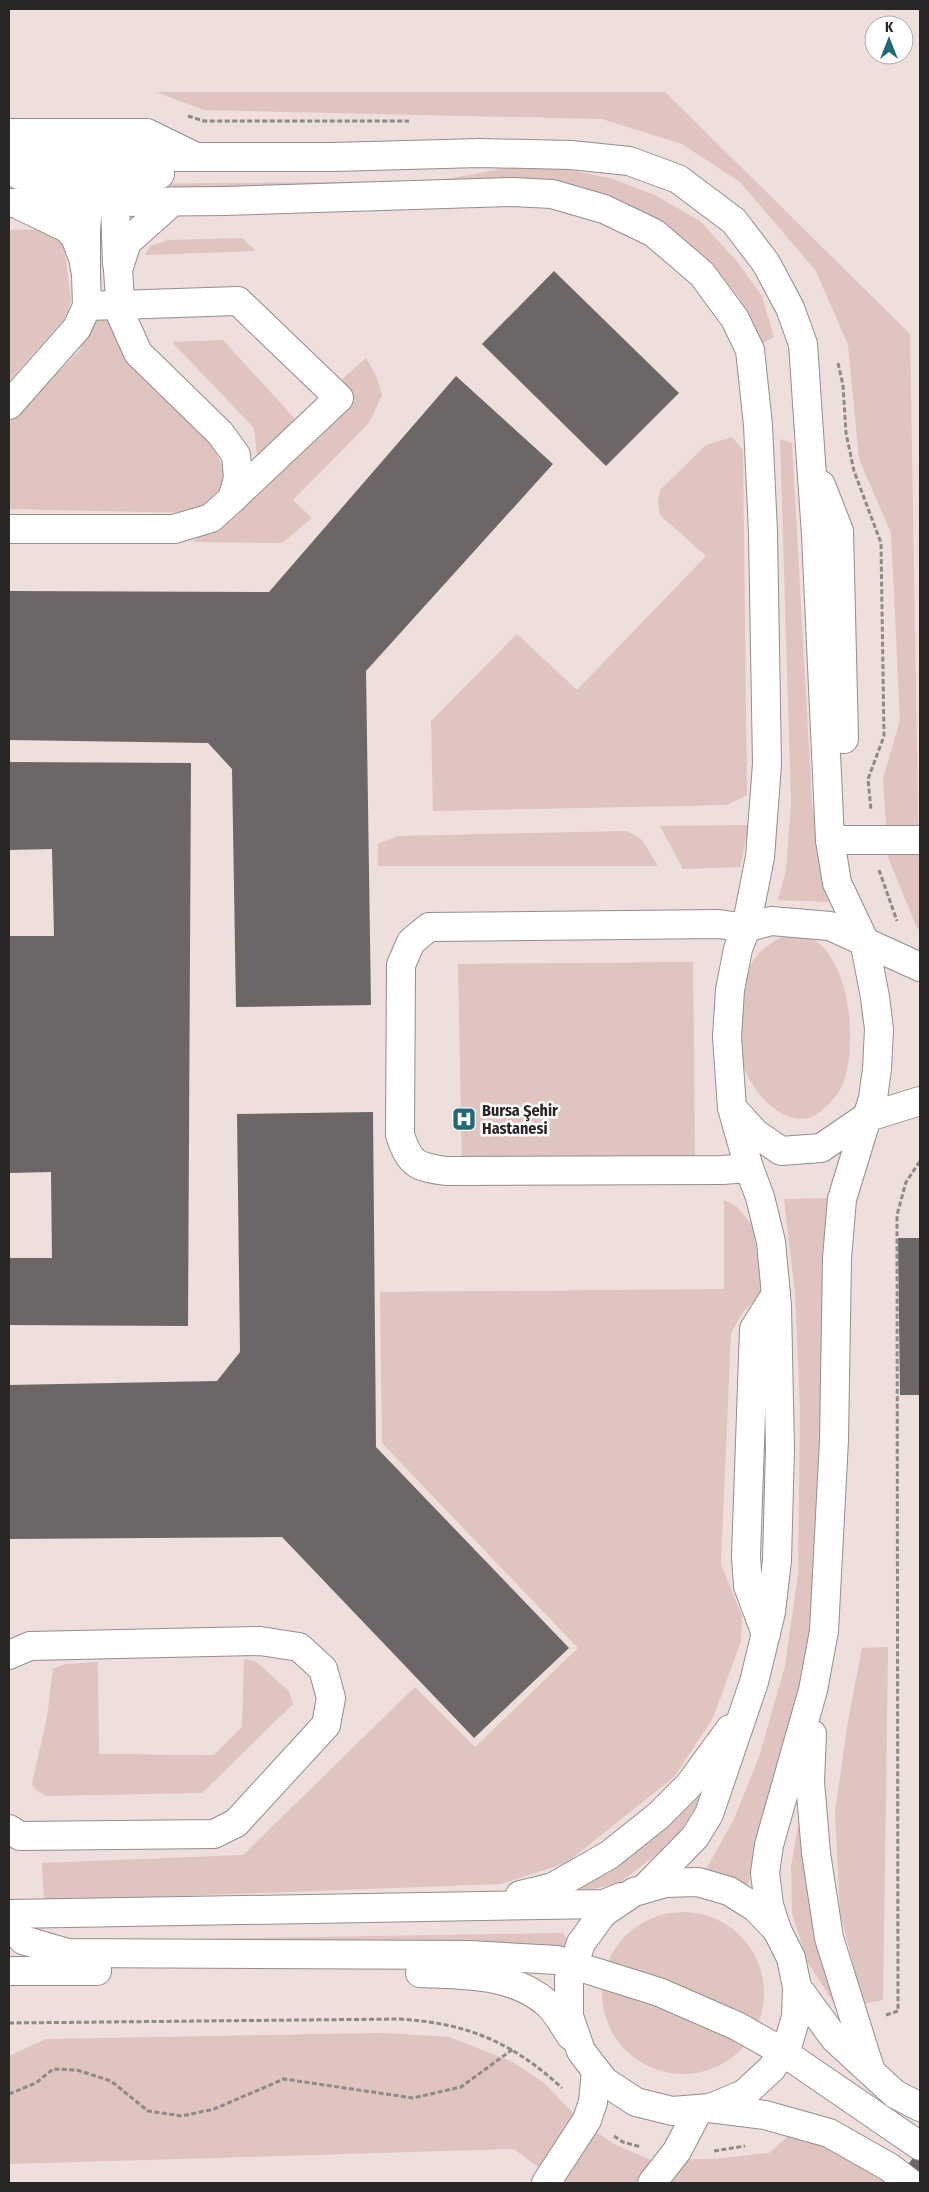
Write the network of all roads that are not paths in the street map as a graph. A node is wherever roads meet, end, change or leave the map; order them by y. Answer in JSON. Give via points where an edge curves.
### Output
{"nodes":[{"id":1,"x":9,"y":133,"type":"edge"},
{"id":2,"x":9,"y":157,"type":"edge"},
{"id":3,"x":195,"y":157,"type":"junction"},
{"id":4,"x":333,"y":157,"type":"junction"},
{"id":5,"x":9,"y":175,"type":"edge"},
{"id":6,"x":101,"y":177,"type":"junction"},
{"id":7,"x":102,"y":202,"type":"junction"},
{"id":8,"x":172,"y":202,"type":"junction"},
{"id":9,"x":12,"y":203,"type":"edge"},
{"id":10,"x":118,"y":270,"type":"junction"},
{"id":11,"x":86,"y":274,"type":"junction"},
{"id":12,"x":120,"y":305,"type":"junction"},
{"id":13,"x":86,"y":306,"type":"junction"},
{"id":14,"x":9,"y":405,"type":"edge"},
{"id":15,"x":232,"y":499,"type":"junction"},
{"id":16,"x":9,"y":529,"type":"edge"},
{"id":17,"x":830,"y":840,"type":"junction"},
{"id":18,"x":920,"y":840,"type":"edge"},
{"id":19,"x":746,"y":928,"type":"junction"},
{"id":20,"x":864,"y":940,"type":"junction"},
{"id":21,"x":920,"y":967,"type":"edge"},
{"id":22,"x":920,"y":1101,"type":"edge"},
{"id":23,"x":732,"y":1108,"type":"junction"},
{"id":24,"x":865,"y":1118,"type":"junction"},
{"id":25,"x":749,"y":1168,"type":"junction"},
{"id":26,"x":9,"y":1655,"type":"edge"},
{"id":27,"x":813,"y":1690,"type":"junction"},
{"id":28,"x":747,"y":1706,"type":"junction"},
{"id":29,"x":9,"y":1829,"type":"edge"},
{"id":30,"x":639,"y":1891,"type":"junction"},
{"id":31,"x":468,"y":1907,"type":"junction"},
{"id":32,"x":9,"y":1914,"type":"edge"},
{"id":33,"x":9,"y":1923,"type":"edge"},
{"id":34,"x":777,"y":1930,"type":"junction"},
{"id":35,"x":573,"y":1965,"type":"junction"},
{"id":36,"x":9,"y":1971,"type":"edge"},
{"id":37,"x":798,"y":1987,"type":"junction"},
{"id":38,"x":783,"y":2052,"type":"junction"},
{"id":39,"x":588,"y":2061,"type":"junction"},
{"id":40,"x":871,"y":2072,"type":"junction"},
{"id":41,"x":920,"y":2107,"type":"edge"},
{"id":42,"x":704,"y":2109,"type":"junction"},
{"id":43,"x":920,"y":2146,"type":"edge"},
{"id":44,"x":546,"y":2183,"type":"edge"},
{"id":45,"x":652,"y":2183,"type":"edge"},
{"id":46,"x":910,"y":2183,"type":"edge"}],
"edges":[{"from":1,"to":3,"type":"street","via":[[147,133]]},
{"from":2,"to":3,"type":"street"},
{"from":3,"to":4,"type":"street"},
{"from":4,"to":6,"type":"street","via":[[291,168]]},
{"from":4,"to":17,"type":"street","via":[[571,155],[629,161],[678,179],[734,221],[766,263],[790,308],[803,344]]},
{"from":5,"to":6,"type":"street"},
{"from":6,"to":7,"type":"street"},
{"from":7,"to":8,"type":"street"},
{"from":7,"to":9,"type":"street"},
{"from":7,"to":10,"type":"street"},
{"from":7,"to":11,"type":"street","via":[[86,229]]},
{"from":8,"to":10,"type":"street","via":[[127,242]]},
{"from":8,"to":19,"type":"street","via":[[504,192],[552,194],[604,210],[654,233],[702,274],[735,319],[750,350],[758,425],[767,764],[760,857]]},
{"from":9,"to":11,"type":"street","via":[[67,228],[75,237]]},
{"from":10,"to":12,"type":"street"},
{"from":11,"to":13,"type":"street"},
{"from":12,"to":13,"type":"street"},
{"from":12,"to":15,"type":"street","via":[[121,315],[138,353],[220,433],[236,455],[238,478]]},
{"from":12,"to":15,"type":"street","via":[[238,301],[339,398]]},
{"from":13,"to":14,"type":"street","via":[[77,328]]},
{"from":15,"to":16,"type":"street","via":[[210,518],[174,529]]},
{"from":17,"to":18,"type":"street"},
{"from":17,"to":20,"type":"street","via":[[837,883]]},
{"from":19,"to":20,"type":"street","via":[[771,921],[803,923],[830,926]]},
{"from":19,"to":23,"type":"street","via":[[730,990],[727,1037]]},
{"from":19,"to":25,"type":"street","via":[[719,924],[429,927],[411,942],[401,965],[400,1135],[406,1153],[421,1168],[446,1171]]},
{"from":20,"to":21,"type":"street"},
{"from":20,"to":24,"type":"street","via":[[879,1029],[876,1079]]},
{"from":22,"to":24,"type":"street"},
{"from":23,"to":24,"type":"street","via":[[755,1133],[781,1150],[821,1148]]},
{"from":23,"to":25,"type":"street"},
{"from":24,"to":27,"type":"street","via":[[842,1199],[837,1258],[834,1440],[824,1632]]},
{"from":25,"to":28,"type":"street","via":[[771,1242],[776,1294],[754,1329],[746,1556],[748,1586],[766,1634]]},
{"from":26,"to":29,"type":"street","via":[[30,1646],[260,1641],[299,1647],[323,1669],[332,1698],[326,1725],[236,1823],[214,1834],[20,1836]]},
{"from":27,"to":34,"type":"street","via":[[768,1845],[765,1873],[769,1905]]},
{"from":27,"to":40,"type":"street","via":[[810,1782],[816,1852],[829,1938]]},
{"from":28,"to":30,"type":"street","via":[[708,1814],[695,1837]]},
{"from":28,"to":31,"type":"street","via":[[690,1785],[658,1816],[609,1855],[554,1888]]},
{"from":30,"to":31,"type":"street","via":[[604,1904]]},
{"from":30,"to":34,"type":"street","via":[[665,1883],[698,1882],[729,1891],[756,1908]]},
{"from":30,"to":35,"type":"street","via":[[603,1913],[581,1943]]},
{"from":31,"to":32,"type":"street"},
{"from":33,"to":35,"type":"street","via":[[23,1940],[67,1954],[470,1955],[557,1960]]},
{"from":34,"to":37,"type":"street","via":[[791,1958]]},
{"from":35,"to":38,"type":"street","via":[[659,1992],[738,2026]]},
{"from":35,"to":39,"type":"street","via":[[569,1978],[569,2016]]},
{"from":36,"to":39,"type":"street","via":[[327,1970],[475,1975],[511,1983],[535,1994],[557,2014]]},
{"from":37,"to":38,"type":"street","via":[[796,2017]]},
{"from":37,"to":40,"type":"street","via":[[835,2039]]},
{"from":38,"to":42,"type":"street","via":[[772,2068],[744,2094]]},
{"from":38,"to":43,"type":"street"},
{"from":39,"to":42,"type":"street","via":[[604,2081],[636,2102],[672,2111]]},
{"from":39,"to":44,"type":"street","via":[[593,2102],[587,2120]]},
{"from":40,"to":41,"type":"street","via":[[895,2094]]},
{"from":42,"to":45,"type":"street"},
{"from":42,"to":46,"type":"street","via":[[765,2115],[829,2133],[889,2167]]}]}
